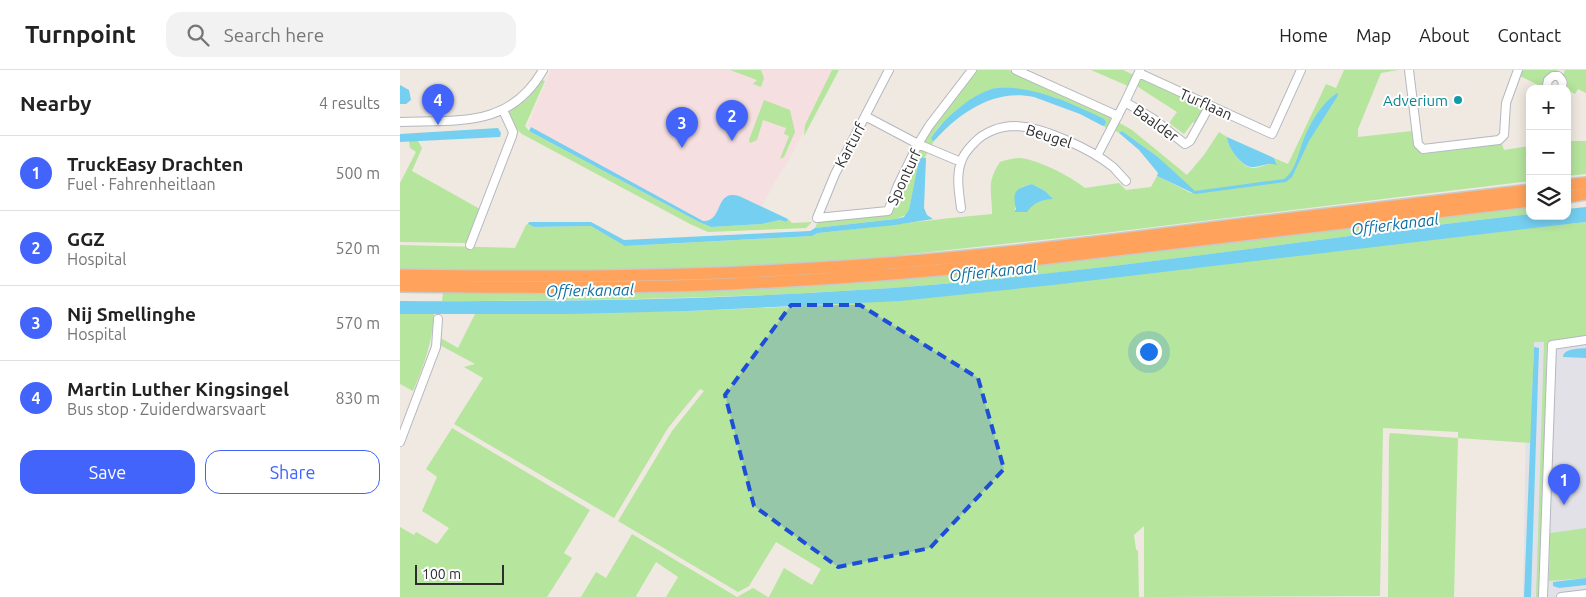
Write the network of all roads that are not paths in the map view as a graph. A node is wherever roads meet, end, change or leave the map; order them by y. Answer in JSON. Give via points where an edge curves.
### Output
{"nodes":[{"id":1,"x":543,"y":70,"type":"edge"},
{"id":2,"x":890,"y":70,"type":"edge"},
{"id":3,"x":972,"y":70,"type":"edge"},
{"id":4,"x":1016,"y":70,"type":"edge"},
{"id":5,"x":1301,"y":70,"type":"edge"},
{"id":6,"x":1409,"y":70,"type":"edge"},
{"id":7,"x":1516,"y":71,"type":"edge"},
{"id":8,"x":1140,"y":72,"type":"edge"},
{"id":9,"x":1560,"y":73,"type":"edge"},
{"id":10,"x":1548,"y":85,"type":"edge"},
{"id":11,"x":1125,"y":102,"type":"junction"},
{"id":12,"x":1210,"y":105,"type":"junction"},
{"id":13,"x":504,"y":110,"type":"junction"},
{"id":14,"x":865,"y":116,"type":"junction"},
{"id":15,"x":1118,"y":116,"type":"junction"},
{"id":16,"x":400,"y":122,"type":"edge"},
{"id":17,"x":918,"y":144,"type":"junction"},
{"id":18,"x":1097,"y":156,"type":"junction"},
{"id":19,"x":961,"y":162,"type":"junction"},
{"id":20,"x":835,"y":174,"type":"joint"},
{"id":21,"x":1126,"y":181,"type":"dead end"},
{"id":22,"x":1586,"y":183,"type":"edge"},
{"id":23,"x":1571,"y":185,"type":"edge"},
{"id":24,"x":1526,"y":190,"type":"edge"},
{"id":25,"x":1586,"y":194,"type":"edge"},
{"id":26,"x":1571,"y":196,"type":"edge"},
{"id":27,"x":1526,"y":201,"type":"edge"},
{"id":28,"x":961,"y":208,"type":"dead end"},
{"id":29,"x":470,"y":245,"type":"dead end"},
{"id":30,"x":400,"y":275,"type":"edge"},
{"id":31,"x":400,"y":286,"type":"edge"},
{"id":32,"x":438,"y":322,"type":"dead end"},
{"id":33,"x":1586,"y":340,"type":"edge"},
{"id":34,"x":400,"y":442,"type":"edge"},
{"id":35,"x":1586,"y":594,"type":"edge"},
{"id":36,"x":1543,"y":597,"type":"edge"},
{"id":37,"x":1561,"y":597,"type":"edge"}],
"edges":[{"from":1,"to":13,"type":"street","via":[[524,95]]},
{"from":2,"to":14,"type":"street","name":"Karturf"},
{"from":3,"to":17,"type":"street","name":"Sponturf"},
{"from":4,"to":15,"type":"street","name":"Baalder"},
{"from":5,"to":12,"type":"street","name":"Turflaan","via":[[1272,134]]},
{"from":6,"to":7,"type":"street","via":[[1418,144],[1423,150],[1500,140],[1504,135],[1506,103]]},
{"from":8,"to":11,"type":"street","name":"Turflaan"},
{"from":8,"to":12,"type":"street","name":"Turflaan"},
{"from":9,"to":10,"type":"street","via":[[1548,80]]},
{"from":11,"to":12,"type":"street","name":"Baalder","via":[[1185,144],[1190,141]]},
{"from":11,"to":15,"type":"street","name":"Baalder"},
{"from":13,"to":16,"type":"street","via":[[480,118]]},
{"from":13,"to":29,"type":"street","via":[[512,136]]},
{"from":14,"to":17,"type":"street","name":"Karturf"},
{"from":14,"to":20,"type":"street","name":"Karturf"},
{"from":15,"to":18,"type":"street","name":"Baalder"},
{"from":17,"to":19,"type":"street","name":"Karturf"},
{"from":17,"to":20,"type":"street","name":"Sponturf","via":[[885,213],[818,218]]},
{"from":18,"to":19,"type":"street","name":"Beugel","via":[[1067,140],[1015,126],[988,132],[969,148]]},
{"from":18,"to":21,"type":"street","name":"Beugel"},
{"from":19,"to":28,"type":"street","name":"Beugel","via":[[958,184]]},
{"from":22,"to":23,"type":"highway"},
{"from":24,"to":30,"type":"highway","via":[[988,254],[894,262],[672,274]]},
{"from":25,"to":26,"type":"highway"},
{"from":27,"to":31,"type":"highway","via":[[906,273],[664,286]]},
{"from":32,"to":34,"type":"street","via":[[436,347]]},
{"from":33,"to":36,"type":"street","via":[[1552,345]]},
{"from":35,"to":37,"type":"street"}]}
